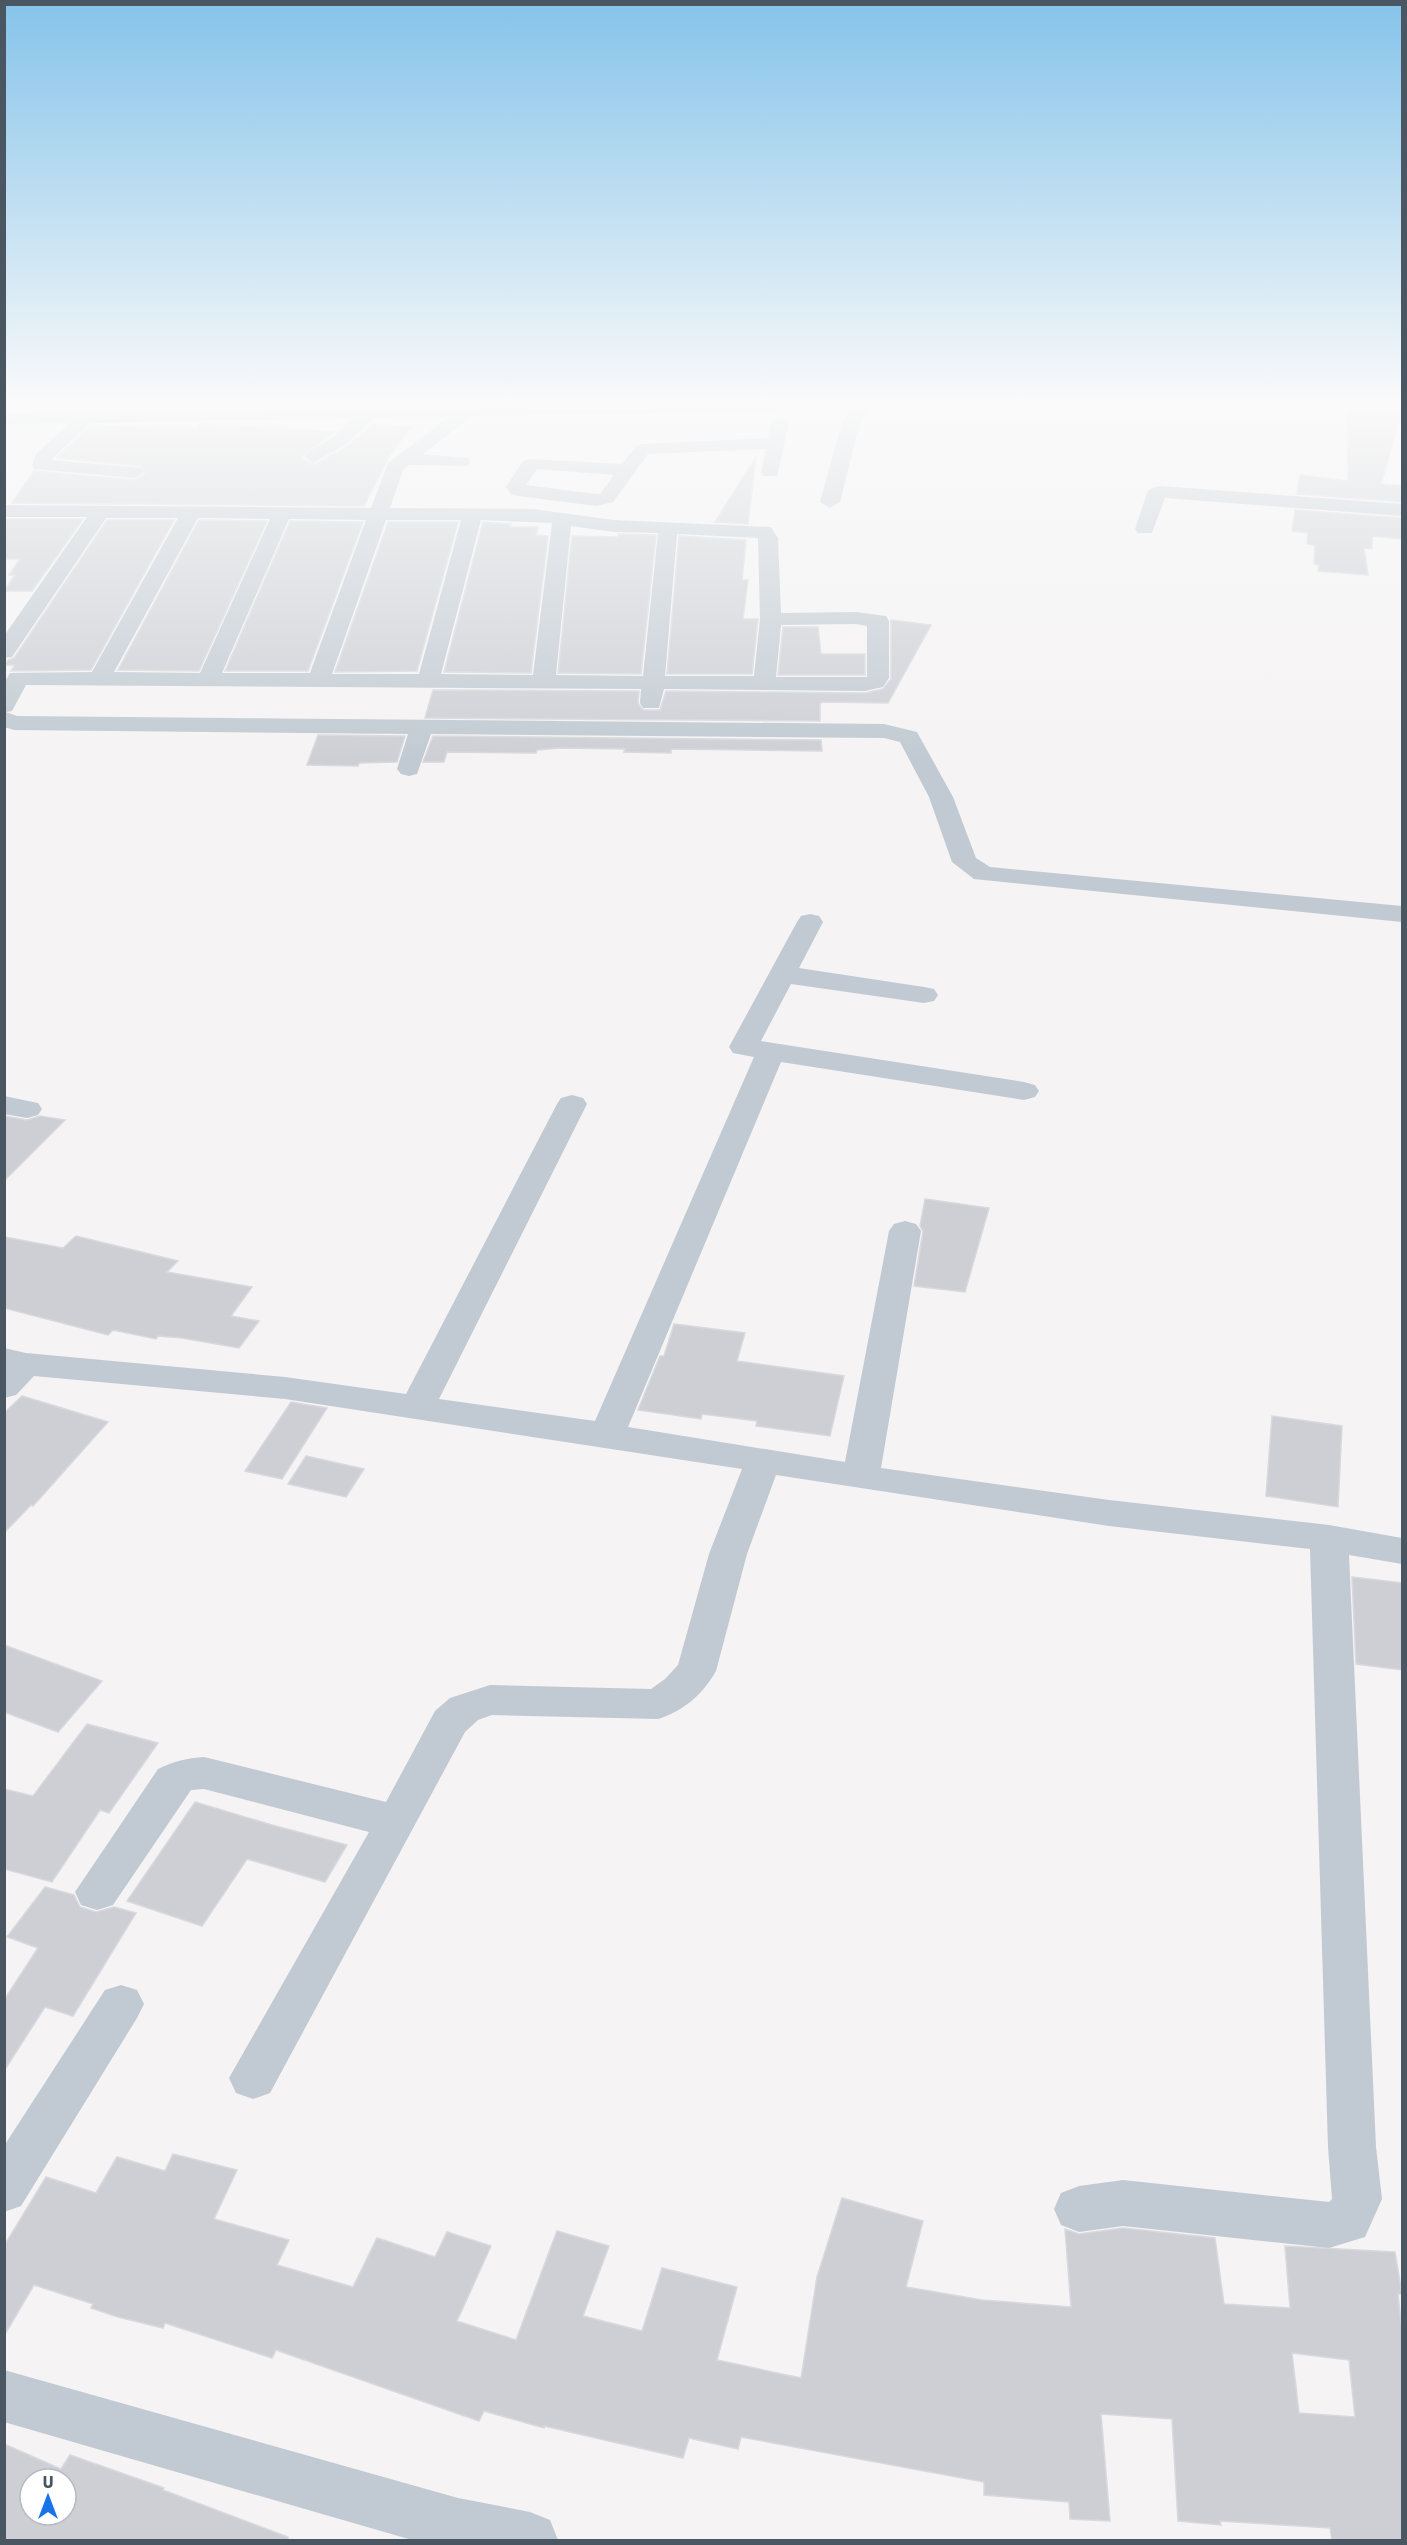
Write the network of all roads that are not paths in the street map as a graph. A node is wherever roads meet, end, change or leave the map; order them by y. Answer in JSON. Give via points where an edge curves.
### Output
{"nodes":[{"id":1,"x":92,"y":524,"type":"edge"},
{"id":2,"x":185,"y":524,"type":"edge"},
{"id":3,"x":277,"y":524,"type":"edge"},
{"id":4,"x":377,"y":524,"type":"edge"},
{"id":5,"x":469,"y":524,"type":"edge"},
{"id":6,"x":561,"y":524,"type":"edge"},
{"id":7,"x":599,"y":524,"type":"edge"},
{"id":8,"x":1147,"y":524,"type":"edge"},
{"id":9,"x":668,"y":529,"type":"junction"},
{"id":10,"x":1145,"y":529,"type":"dead end"},
{"id":11,"x":771,"y":619,"type":"junction"},
{"id":12,"x":4,"y":652,"type":"edge"},
{"id":13,"x":11,"y":678,"type":"edge"},
{"id":14,"x":100,"y":678,"type":"junction"},
{"id":15,"x":320,"y":679,"type":"junction"},
{"id":16,"x":429,"y":679,"type":"junction"},
{"id":17,"x":208,"y":680,"type":"junction"},
{"id":18,"x":544,"y":680,"type":"junction"},
{"id":19,"x":654,"y":682,"type":"junction"},
{"id":20,"x":764,"y":683,"type":"junction"},
{"id":21,"x":4,"y":706,"type":"edge"},
{"id":22,"x":4,"y":719,"type":"edge"},
{"id":23,"x":422,"y":726,"type":"junction"},
{"id":24,"x":647,"y":730,"type":"junction"},
{"id":25,"x":409,"y":769,"type":"dead end"},
{"id":26,"x":1402,"y":914,"type":"edge"},
{"id":27,"x":810,"y":922,"type":"dead end"},
{"id":28,"x":782,"y":974,"type":"junction"},
{"id":29,"x":924,"y":995,"type":"dead end"},
{"id":30,"x":771,"y":1052,"type":"junction"},
{"id":31,"x":1024,"y":1091,"type":"dead end"},
{"id":32,"x":572,"y":1104,"type":"dead end"},
{"id":33,"x":904,"y":1231,"type":"dead end"},
{"id":34,"x":12,"y":1370,"type":"edge"},
{"id":35,"x":417,"y":1408,"type":"junction"},
{"id":36,"x":607,"y":1435,"type":"junction"},
{"id":37,"x":764,"y":1461,"type":"junction"},
{"id":38,"x":861,"y":1477,"type":"junction"},
{"id":39,"x":1329,"y":1538,"type":"junction"},
{"id":40,"x":1402,"y":1551,"type":"edge"},
{"id":41,"x":398,"y":1822,"type":"junction"},
{"id":42,"x":97,"y":1892,"type":"dead end"},
{"id":43,"x":121,"y":2004,"type":"dead end"},
{"id":44,"x":253,"y":2078,"type":"dead end"},
{"id":45,"x":4,"y":2190,"type":"edge"},
{"id":46,"x":1078,"y":2209,"type":"dead end"},
{"id":47,"x":4,"y":2396,"type":"edge"},
{"id":48,"x":530,"y":2541,"type":"edge"}],
"edges":[{"from":1,"to":12,"type":"street"},
{"from":2,"to":14,"type":"street"},
{"from":3,"to":17,"type":"street"},
{"from":4,"to":15,"type":"street"},
{"from":5,"to":16,"type":"street"},
{"from":6,"to":18,"type":"street"},
{"from":7,"to":9,"type":"street"},
{"from":8,"to":10,"type":"street"},
{"from":9,"to":11,"type":"street","via":[[764,531],[768,538]]},
{"from":9,"to":19,"type":"street"},
{"from":11,"to":20,"type":"street"},
{"from":11,"to":20,"type":"street","via":[[878,621],[878,678],[865,684]]},
{"from":13,"to":14,"type":"street"},
{"from":13,"to":21,"type":"street"},
{"from":14,"to":17,"type":"street"},
{"from":15,"to":16,"type":"street"},
{"from":15,"to":17,"type":"street"},
{"from":16,"to":18,"type":"street"},
{"from":18,"to":19,"type":"street"},
{"from":19,"to":20,"type":"street"},
{"from":19,"to":24,"type":"street"},
{"from":22,"to":23,"type":"street","via":[[14,723]]},
{"from":23,"to":24,"type":"street"},
{"from":23,"to":25,"type":"street"},
{"from":24,"to":26,"type":"street","via":[[884,731],[909,737],[941,797],[965,862],[983,874]]},
{"from":27,"to":28,"type":"street"},
{"from":28,"to":29,"type":"street"},
{"from":28,"to":30,"type":"street","via":[[743,1047]]},
{"from":30,"to":31,"type":"street"},
{"from":30,"to":36,"type":"street"},
{"from":32,"to":35,"type":"street"},
{"from":33,"to":38,"type":"street"},
{"from":34,"to":35,"type":"street","via":[[285,1388]]},
{"from":35,"to":36,"type":"street"},
{"from":36,"to":37,"type":"street"},
{"from":37,"to":38,"type":"street"},
{"from":37,"to":41,"type":"street","via":[[728,1554],[696,1671],[679,1690],[658,1704],[490,1700],[464,1709],[450,1722]]},
{"from":38,"to":39,"type":"street","via":[[1109,1513]]},
{"from":39,"to":40,"type":"street"},
{"from":39,"to":46,"type":"street","via":[[1357,2199],[1347,2221],[1329,2225],[1123,2203]]},
{"from":41,"to":42,"type":"street","via":[[204,1773],[186,1774],[173,1780]]},
{"from":41,"to":44,"type":"street"},
{"from":43,"to":45,"type":"street"},
{"from":47,"to":48,"type":"street","via":[[458,2526]]}]}
